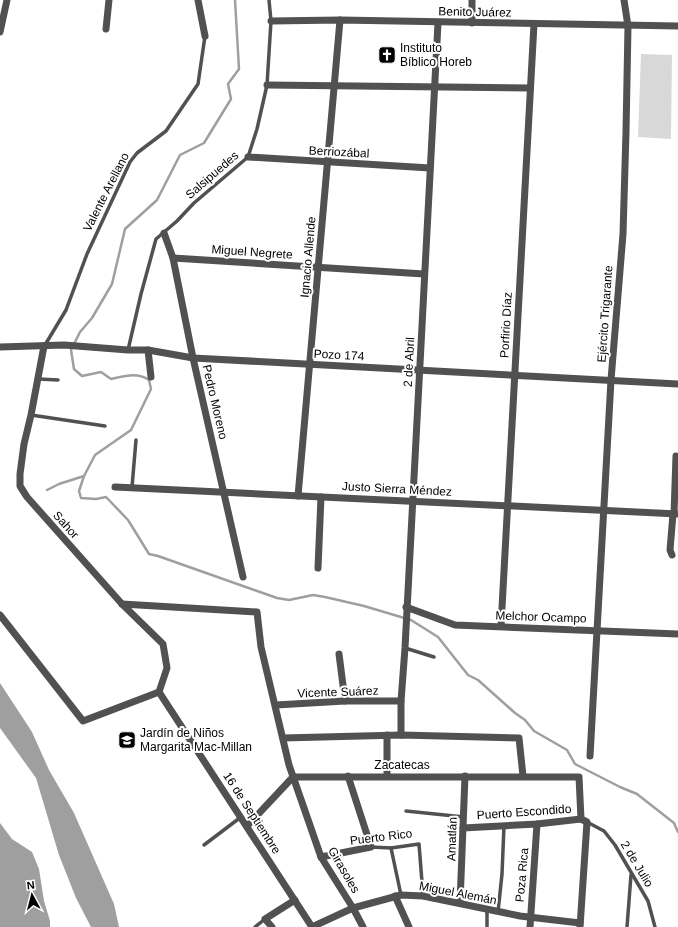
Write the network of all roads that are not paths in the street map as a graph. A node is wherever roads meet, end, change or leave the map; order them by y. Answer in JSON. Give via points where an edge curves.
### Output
{"nodes":[{"id":1,"x":7,"y":0,"type":"edge"},
{"id":2,"x":109,"y":0,"type":"edge"},
{"id":3,"x":198,"y":0,"type":"edge"},
{"id":4,"x":269,"y":0,"type":"edge"},
{"id":5,"x":472,"y":0,"type":"edge"},
{"id":6,"x":624,"y":0,"type":"edge"},
{"id":7,"x":340,"y":20,"type":"junction"},
{"id":8,"x":271,"y":21,"type":"junction"},
{"id":9,"x":438,"y":23,"type":"junction"},
{"id":10,"x":472,"y":24,"type":"junction"},
{"id":11,"x":534,"y":24,"type":"junction"},
{"id":12,"x":628,"y":26,"type":"junction"},
{"id":13,"x":678,"y":26,"type":"edge"},
{"id":14,"x":106,"y":29,"type":"dead end"},
{"id":15,"x":0,"y":32,"type":"edge"},
{"id":16,"x":205,"y":36,"type":"joint"},
{"id":17,"x":267,"y":85,"type":"junction"},
{"id":18,"x":334,"y":86,"type":"junction"},
{"id":19,"x":434,"y":87,"type":"junction"},
{"id":20,"x":530,"y":88,"type":"junction"},
{"id":21,"x":248,"y":157,"type":"junction"},
{"id":22,"x":328,"y":163,"type":"junction"},
{"id":23,"x":430,"y":168,"type":"junction"},
{"id":24,"x":164,"y":233,"type":"junction"},
{"id":25,"x":173,"y":258,"type":"junction"},
{"id":26,"x":318,"y":267,"type":"junction"},
{"id":27,"x":424,"y":274,"type":"junction"},
{"id":28,"x":44,"y":346,"type":"junction"},
{"id":29,"x":0,"y":347,"type":"edge"},
{"id":30,"x":128,"y":350,"type":"junction"},
{"id":31,"x":148,"y":350,"type":"junction"},
{"id":32,"x":193,"y":358,"type":"junction"},
{"id":33,"x":310,"y":364,"type":"junction"},
{"id":34,"x":419,"y":370,"type":"junction"},
{"id":35,"x":515,"y":375,"type":"junction"},
{"id":36,"x":151,"y":377,"type":"dead end"},
{"id":37,"x":39,"y":378,"type":"junction"},
{"id":38,"x":58,"y":380,"type":"dead end"},
{"id":39,"x":612,"y":380,"type":"junction"},
{"id":40,"x":678,"y":384,"type":"edge"},
{"id":41,"x":32,"y":416,"type":"junction"},
{"id":42,"x":105,"y":426,"type":"dead end"},
{"id":43,"x":136,"y":440,"type":"dead end"},
{"id":44,"x":676,"y":456,"type":"dead end"},
{"id":45,"x":115,"y":487,"type":"dead end"},
{"id":46,"x":132,"y":487,"type":"junction"},
{"id":47,"x":225,"y":492,"type":"junction"},
{"id":48,"x":298,"y":496,"type":"junction"},
{"id":49,"x":321,"y":496,"type":"junction"},
{"id":50,"x":412,"y":501,"type":"junction"},
{"id":51,"x":507,"y":506,"type":"junction"},
{"id":52,"x":604,"y":510,"type":"junction"},
{"id":53,"x":675,"y":514,"type":"edge"},
{"id":54,"x":672,"y":555,"type":"dead end"},
{"id":55,"x":318,"y":568,"type":"dead end"},
{"id":56,"x":244,"y":577,"type":"dead end"},
{"id":57,"x":122,"y":604,"type":"junction"},
{"id":58,"x":406,"y":610,"type":"junction"},
{"id":59,"x":0,"y":615,"type":"edge"},
{"id":60,"x":501,"y":626,"type":"junction"},
{"id":61,"x":597,"y":631,"type":"junction"},
{"id":62,"x":678,"y":634,"type":"edge"},
{"id":63,"x":405,"y":648,"type":"junction"},
{"id":64,"x":340,"y":654,"type":"dead end"},
{"id":65,"x":434,"y":657,"type":"dead end"},
{"id":66,"x":159,"y":692,"type":"junction"},
{"id":67,"x":345,"y":701,"type":"junction"},
{"id":68,"x":401,"y":701,"type":"junction"},
{"id":69,"x":276,"y":705,"type":"junction"},
{"id":70,"x":387,"y":735,"type":"junction"},
{"id":71,"x":401,"y":735,"type":"junction"},
{"id":72,"x":283,"y":738,"type":"junction"},
{"id":73,"x":590,"y":756,"type":"dead end"},
{"id":74,"x":348,"y":776,"type":"junction"},
{"id":75,"x":386,"y":776,"type":"junction"},
{"id":76,"x":465,"y":776,"type":"junction"},
{"id":77,"x":523,"y":776,"type":"junction"},
{"id":78,"x":293,"y":777,"type":"junction"},
{"id":79,"x":406,"y":811,"type":"dead end"},
{"id":80,"x":240,"y":817,"type":"junction"},
{"id":81,"x":464,"y":817,"type":"junction"},
{"id":82,"x":584,"y":820,"type":"junction"},
{"id":83,"x":537,"y":824,"type":"junction"},
{"id":84,"x":247,"y":826,"type":"junction"},
{"id":85,"x":504,"y":826,"type":"junction"},
{"id":86,"x":463,"y":828,"type":"junction"},
{"id":87,"x":204,"y":845,"type":"dead end"},
{"id":88,"x":371,"y":847,"type":"junction"},
{"id":89,"x":392,"y":848,"type":"junction"},
{"id":90,"x":322,"y":857,"type":"junction"},
{"id":91,"x":632,"y":874,"type":"junction"},
{"id":92,"x":398,"y":895,"type":"junction"},
{"id":93,"x":423,"y":896,"type":"junction"},
{"id":94,"x":295,"y":900,"type":"junction"},
{"id":95,"x":460,"y":903,"type":"junction"},
{"id":96,"x":353,"y":908,"type":"junction"},
{"id":97,"x":487,"y":910,"type":"junction"},
{"id":98,"x":498,"y":912,"type":"junction"},
{"id":99,"x":530,"y":917,"type":"junction"},
{"id":100,"x":265,"y":919,"type":"junction"},
{"id":101,"x":580,"y":925,"type":"edge"},
{"id":102,"x":255,"y":927,"type":"edge"},
{"id":103,"x":272,"y":927,"type":"edge"},
{"id":104,"x":312,"y":927,"type":"edge"},
{"id":105,"x":363,"y":927,"type":"edge"},
{"id":106,"x":409,"y":927,"type":"edge"},
{"id":107,"x":487,"y":927,"type":"edge"},
{"id":108,"x":530,"y":927,"type":"edge"},
{"id":109,"x":627,"y":927,"type":"edge"},
{"id":110,"x":655,"y":927,"type":"edge"}],
"edges":[{"from":1,"to":15,"type":"street"},
{"from":2,"to":14,"type":"street"},
{"from":3,"to":16,"type":"street"},
{"from":4,"to":8,"type":"lane","name":"Salsipuedes"},
{"from":5,"to":10,"type":"street"},
{"from":6,"to":12,"type":"street","name":"Ejército Trigarante"},
{"from":7,"to":8,"type":"street","name":"Benito Juárez"},
{"from":7,"to":9,"type":"street","name":"Benito Juárez"},
{"from":7,"to":18,"type":"street","name":"Ignacio Allende"},
{"from":8,"to":17,"type":"lane","name":"Salsipuedes"},
{"from":9,"to":10,"type":"street","name":"Benito Juárez"},
{"from":9,"to":19,"type":"street","name":"2 de Abril"},
{"from":10,"to":11,"type":"street","name":"Benito Juárez"},
{"from":11,"to":12,"type":"street","name":"Benito Juárez"},
{"from":11,"to":20,"type":"street","name":"Porfirio Díaz"},
{"from":12,"to":13,"type":"street","name":"Benito Juárez"},
{"from":12,"to":39,"type":"street","name":"Ejército Trigarante","via":[[623,234]]},
{"from":16,"to":28,"type":"lane","name":"Valente Arellano","via":[[198,84],[166,131],[137,153],[130,162],[87,254],[66,310]]},
{"from":17,"to":18,"type":"street"},
{"from":17,"to":21,"type":"lane","name":"Salsipuedes"},
{"from":18,"to":19,"type":"street"},
{"from":18,"to":22,"type":"street","name":"Ignacio Allende"},
{"from":19,"to":20,"type":"street"},
{"from":19,"to":23,"type":"street","name":"2 de Abril"},
{"from":20,"to":35,"type":"street","name":"Porfirio Díaz"},
{"from":21,"to":22,"type":"street","name":"Berriozábal"},
{"from":21,"to":24,"type":"lane","name":"Salsipuedes","via":[[194,203]]},
{"from":22,"to":23,"type":"street","name":"Berriozábal"},
{"from":22,"to":26,"type":"street","name":"Ignacio Allende"},
{"from":23,"to":27,"type":"street","name":"2 de Abril"},
{"from":24,"to":25,"type":"street","name":"Pedro Moreno"},
{"from":24,"to":30,"type":"lane","name":"Salsipuedes","via":[[156,239]]},
{"from":25,"to":26,"type":"street","name":"Miguel Negrete"},
{"from":25,"to":32,"type":"street","name":"Pedro Moreno"},
{"from":26,"to":27,"type":"street","name":"Miguel Negrete"},
{"from":26,"to":33,"type":"street","name":"Ignacio Allende"},
{"from":27,"to":34,"type":"street","name":"2 de Abril"},
{"from":28,"to":29,"type":"street","name":"Pozo 174"},
{"from":28,"to":30,"type":"street","name":"Pozo 174"},
{"from":28,"to":37,"type":"street","name":"Sahor"},
{"from":30,"to":31,"type":"street","name":"Pozo 174"},
{"from":31,"to":32,"type":"street","name":"Pozo 174"},
{"from":31,"to":36,"type":"street"},
{"from":32,"to":33,"type":"street","name":"Pozo 174"},
{"from":32,"to":47,"type":"street","name":"Pedro Moreno"},
{"from":33,"to":34,"type":"street","name":"Pozo 174"},
{"from":33,"to":48,"type":"street","name":"Ignacio Allende"},
{"from":34,"to":35,"type":"street","name":"Pozo 174"},
{"from":34,"to":50,"type":"street","name":"2 de Abril"},
{"from":35,"to":39,"type":"street","name":"Pozo 174"},
{"from":35,"to":51,"type":"street","name":"Porfirio Díaz"},
{"from":37,"to":38,"type":"lane"},
{"from":37,"to":41,"type":"street","name":"Sahor"},
{"from":39,"to":40,"type":"street","name":"Pozo 174"},
{"from":39,"to":52,"type":"street","name":"Ejército Trigarante"},
{"from":41,"to":42,"type":"lane"},
{"from":41,"to":57,"type":"street","name":"Sahor","via":[[24,444],[20,486]]},
{"from":43,"to":46,"type":"lane"},
{"from":44,"to":53,"type":"street"},
{"from":45,"to":46,"type":"street","name":"Justo Sierra Méndez"},
{"from":46,"to":47,"type":"street","name":"Justo Sierra Méndez"},
{"from":47,"to":48,"type":"street","name":"Justo Sierra Méndez"},
{"from":47,"to":56,"type":"street","name":"Pedro Moreno"},
{"from":48,"to":49,"type":"street","name":"Justo Sierra Méndez"},
{"from":49,"to":50,"type":"street","name":"Justo Sierra Méndez"},
{"from":49,"to":55,"type":"street"},
{"from":50,"to":51,"type":"street","name":"Justo Sierra Méndez"},
{"from":50,"to":58,"type":"street","name":"2 de Abril"},
{"from":51,"to":52,"type":"street","name":"Justo Sierra Méndez"},
{"from":51,"to":60,"type":"street","name":"Porfirio Díaz"},
{"from":52,"to":53,"type":"street","name":"Justo Sierra Méndez"},
{"from":52,"to":61,"type":"street","name":"Ejército Trigarante"},
{"from":53,"to":54,"type":"street","via":[[670,550]]},
{"from":57,"to":66,"type":"street","name":"Sahor","via":[[163,644],[167,668]]},
{"from":57,"to":69,"type":"street","via":[[256,612],[261,647]]},
{"from":58,"to":60,"type":"street","name":"Melchor Ocampo","via":[[455,625]]},
{"from":58,"to":63,"type":"street","name":"2 de Abril"},
{"from":59,"to":66,"type":"street","via":[[83,720]]},
{"from":60,"to":61,"type":"street","name":"Melchor Ocampo"},
{"from":61,"to":62,"type":"street","name":"Melchor Ocampo"},
{"from":61,"to":73,"type":"street","name":"Ejército Trigarante"},
{"from":63,"to":65,"type":"lane"},
{"from":63,"to":68,"type":"street","name":"2 de Abril"},
{"from":64,"to":67,"type":"street"},
{"from":66,"to":80,"type":"street","name":"16 de Septiembre"},
{"from":67,"to":68,"type":"street","name":"Vicente Suárez"},
{"from":67,"to":69,"type":"street","name":"Vicente Suárez"},
{"from":68,"to":71,"type":"street","name":"2 de Abril"},
{"from":69,"to":72,"type":"street"},
{"from":70,"to":71,"type":"street"},
{"from":70,"to":72,"type":"street"},
{"from":70,"to":75,"type":"street"},
{"from":71,"to":77,"type":"street","via":[[520,738]]},
{"from":72,"to":78,"type":"street"},
{"from":74,"to":75,"type":"street","name":"Zacatecas"},
{"from":74,"to":78,"type":"street","name":"Zacatecas"},
{"from":74,"to":88,"type":"street"},
{"from":75,"to":76,"type":"street","name":"Zacatecas"},
{"from":76,"to":77,"type":"street","name":"Zacatecas"},
{"from":76,"to":81,"type":"street","name":"Amatlán"},
{"from":77,"to":82,"type":"street","name":"Zacatecas","via":[[579,777]]},
{"from":78,"to":84,"type":"street"},
{"from":78,"to":90,"type":"street","name":"Girasoles"},
{"from":79,"to":81,"type":"lane"},
{"from":80,"to":84,"type":"street","name":"16 de Septiembre"},
{"from":80,"to":87,"type":"lane"},
{"from":81,"to":86,"type":"street","name":"Amatlán"},
{"from":82,"to":83,"type":"street","name":"Puerto Escondido"},
{"from":82,"to":91,"type":"lane","name":"2 de Julio","via":[[604,831]]},
{"from":82,"to":101,"type":"street"},
{"from":83,"to":85,"type":"street","name":"Puerto Escondido"},
{"from":83,"to":99,"type":"street","name":"Poza Rica"},
{"from":84,"to":94,"type":"street","name":"16 de Septiembre"},
{"from":85,"to":86,"type":"street","name":"Puerto Escondido"},
{"from":85,"to":98,"type":"lane"},
{"from":86,"to":95,"type":"street","name":"Amatlán"},
{"from":88,"to":89,"type":"lane","name":"Puerto Rico"},
{"from":88,"to":90,"type":"street","name":"Puerto Rico"},
{"from":89,"to":92,"type":"lane"},
{"from":89,"to":93,"type":"lane","name":"Puerto Rico","via":[[419,844]]},
{"from":90,"to":96,"type":"street","name":"Girasoles"},
{"from":91,"to":109,"type":"lane"},
{"from":91,"to":110,"type":"lane","name":"2 de Julio","via":[[648,901]]},
{"from":92,"to":93,"type":"street","name":"Miguel Alemán"},
{"from":92,"to":96,"type":"street","name":"Miguel Alemán"},
{"from":92,"to":106,"type":"street"},
{"from":93,"to":95,"type":"street","name":"Miguel Alemán"},
{"from":94,"to":100,"type":"street"},
{"from":94,"to":104,"type":"street","name":"16 de Septiembre"},
{"from":95,"to":97,"type":"street","name":"Miguel Alemán"},
{"from":96,"to":104,"type":"street","name":"Miguel Alemán"},
{"from":96,"to":105,"type":"street","name":"Girasoles"},
{"from":97,"to":98,"type":"street","name":"Miguel Alemán"},
{"from":97,"to":107,"type":"lane"},
{"from":98,"to":99,"type":"street","name":"Miguel Alemán"},
{"from":99,"to":101,"type":"street","name":"Miguel Alemán"},
{"from":99,"to":108,"type":"street","name":"Poza Rica"},
{"from":100,"to":102,"type":"lane"},
{"from":100,"to":103,"type":"street"}]}
